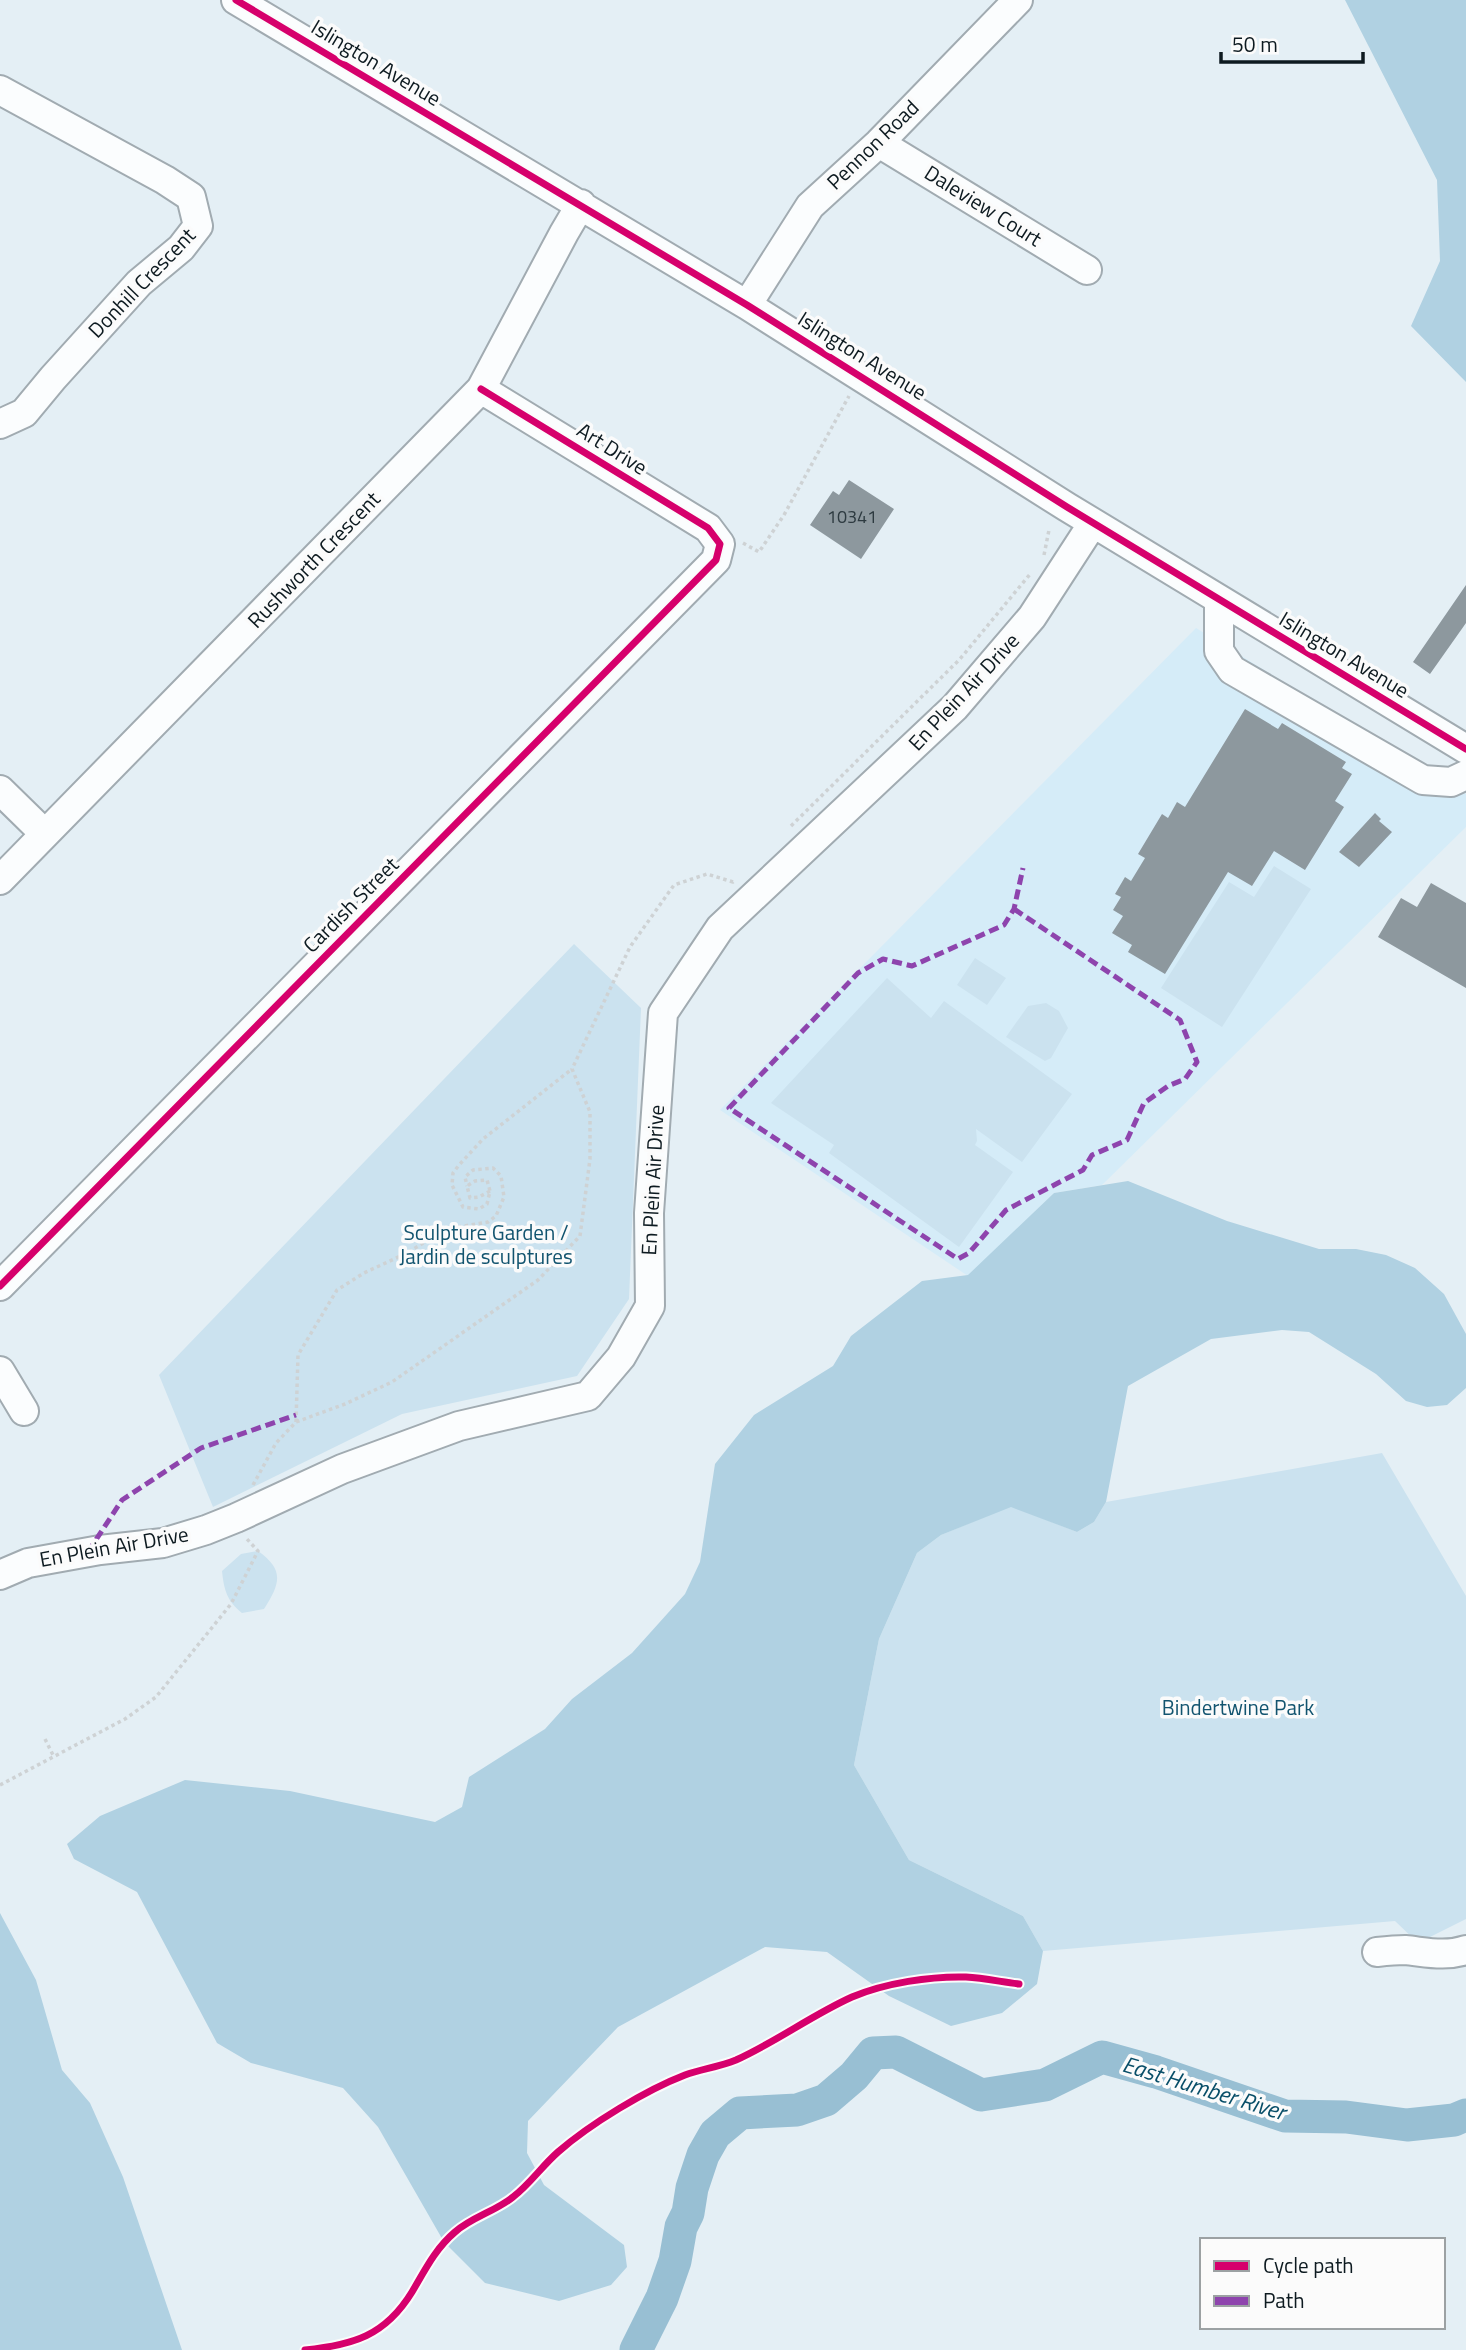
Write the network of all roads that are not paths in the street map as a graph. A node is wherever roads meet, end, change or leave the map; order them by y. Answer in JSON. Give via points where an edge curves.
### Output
{"nodes":[{"id":1,"x":236,"y":0,"type":"edge"},
{"id":2,"x":1018,"y":0,"type":"edge"},
{"id":3,"x":0,"y":90,"type":"edge"},
{"id":4,"x":879,"y":143,"type":"junction"},
{"id":5,"x":581,"y":204,"type":"junction"},
{"id":6,"x":1087,"y":270,"type":"dead end"},
{"id":7,"x":747,"y":305,"type":"junction"},
{"id":8,"x":481,"y":389,"type":"junction"},
{"id":9,"x":0,"y":424,"type":"edge"},
{"id":10,"x":1093,"y":523,"type":"junction"},
{"id":11,"x":720,"y":544,"type":"joint"},
{"id":12,"x":1219,"y":600,"type":"junction"},
{"id":13,"x":1466,"y":749,"type":"edge"},
{"id":14,"x":1466,"y":775,"type":"edge"},
{"id":15,"x":0,"y":790,"type":"edge"},
{"id":16,"x":45,"y":834,"type":"junction"},
{"id":17,"x":0,"y":880,"type":"edge"},
{"id":18,"x":0,"y":1286,"type":"edge"},
{"id":19,"x":0,"y":1371,"type":"edge"},
{"id":20,"x":24,"y":1411,"type":"dead end"},
{"id":21,"x":0,"y":1563,"type":"edge"},
{"id":22,"x":28,"y":1563,"type":"junction"},
{"id":23,"x":0,"y":1575,"type":"edge"},
{"id":24,"x":1466,"y":1950,"type":"edge"},
{"id":25,"x":1377,"y":1952,"type":"dead end"}],
"edges":[{"from":1,"to":5,"type":"street","name":"Islington Avenue"},
{"from":2,"to":4,"type":"street","name":"Pennon Road"},
{"from":3,"to":9,"type":"street","name":"Donhill Crescent","via":[[191,197],[198,226],[181,248],[139,283],[24,413]]},
{"from":4,"to":6,"type":"street","name":"Daleview Court"},
{"from":4,"to":7,"type":"street","name":"Pennon Road","via":[[810,206]]},
{"from":5,"to":7,"type":"street","name":"Islington Avenue"},
{"from":5,"to":8,"type":"street","name":"Rushworth Crescent"},
{"from":7,"to":10,"type":"street","name":"Islington Avenue"},
{"from":8,"to":11,"type":"street","name":"Art Drive","via":[[708,528]]},
{"from":8,"to":16,"type":"street","name":"Rushworth Crescent"},
{"from":10,"to":12,"type":"street","name":"Islington Avenue"},
{"from":10,"to":22,"type":"street","name":"En Plein Air Drive","via":[[1032,617],[955,707],[720,928],[663,1013],[649,1213],[650,1306],[621,1357],[589,1396],[459,1426],[341,1469],[236,1518],[163,1543]]},
{"from":11,"to":18,"type":"street","name":"Cardish Street","via":[[716,561]]},
{"from":12,"to":13,"type":"street","name":"Islington Avenue"},
{"from":12,"to":14,"type":"street","via":[[1219,651],[1232,670],[1423,780],[1451,782]]},
{"from":15,"to":16,"type":"street"},
{"from":16,"to":17,"type":"street","name":"Rushworth Crescent"},
{"from":19,"to":20,"type":"street"},
{"from":21,"to":22,"type":"street"},
{"from":22,"to":23,"type":"street"},
{"from":24,"to":25,"type":"street","via":[[1435,1955]]}]}
